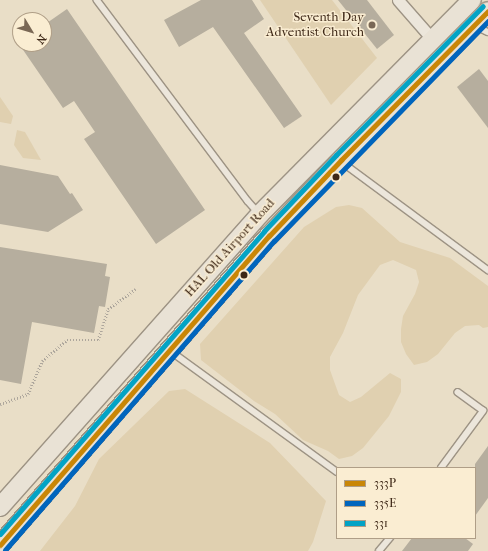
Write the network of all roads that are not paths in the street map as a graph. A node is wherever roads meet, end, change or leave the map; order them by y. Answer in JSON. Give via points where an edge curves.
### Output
{"nodes":[{"id":1,"x":98,"y":0,"type":"edge"},
{"id":2,"x":398,"y":0,"type":"edge"},
{"id":3,"x":472,"y":0,"type":"edge"},
{"id":4,"x":488,"y":10,"type":"edge"},
{"id":5,"x":481,"y":28,"type":"edge"},
{"id":6,"x":433,"y":40,"type":"junction"},
{"id":7,"x":341,"y":160,"type":"junction"},
{"id":8,"x":260,"y":214,"type":"junction"},
{"id":9,"x":488,"y":270,"type":"edge"},
{"id":10,"x":170,"y":351,"type":"junction"},
{"id":11,"x":458,"y":393,"type":"dead end"},
{"id":12,"x":442,"y":467,"type":"edge"},
{"id":13,"x":336,"y":471,"type":"edge"},
{"id":14,"x":0,"y":507,"type":"edge"},
{"id":15,"x":389,"y":539,"type":"edge"},
{"id":16,"x":0,"y":545,"type":"edge"},
{"id":17,"x":380,"y":551,"type":"edge"}],
"edges":[{"from":1,"to":8,"type":"lane"},
{"from":2,"to":6,"type":"street"},
{"from":3,"to":6,"type":"main road","name":"HAL Old Airport Road"},
{"from":4,"to":5,"type":"main road","name":"HAL Old Airport Road"},
{"from":5,"to":7,"type":"main road","name":"HAL Old Airport Road"},
{"from":6,"to":8,"type":"main road","name":"HAL Old Airport Road"},
{"from":7,"to":9,"type":"lane"},
{"from":7,"to":10,"type":"main road","name":"HAL Old Airport Road","via":[[269,236]]},
{"from":8,"to":14,"type":"main road","name":"HAL Old Airport Road"},
{"from":10,"to":13,"type":"lane"},
{"from":10,"to":16,"type":"main road","name":"HAL Old Airport Road"},
{"from":11,"to":12,"type":"lane","via":[[483,411]]},
{"from":15,"to":17,"type":"lane"}]}
